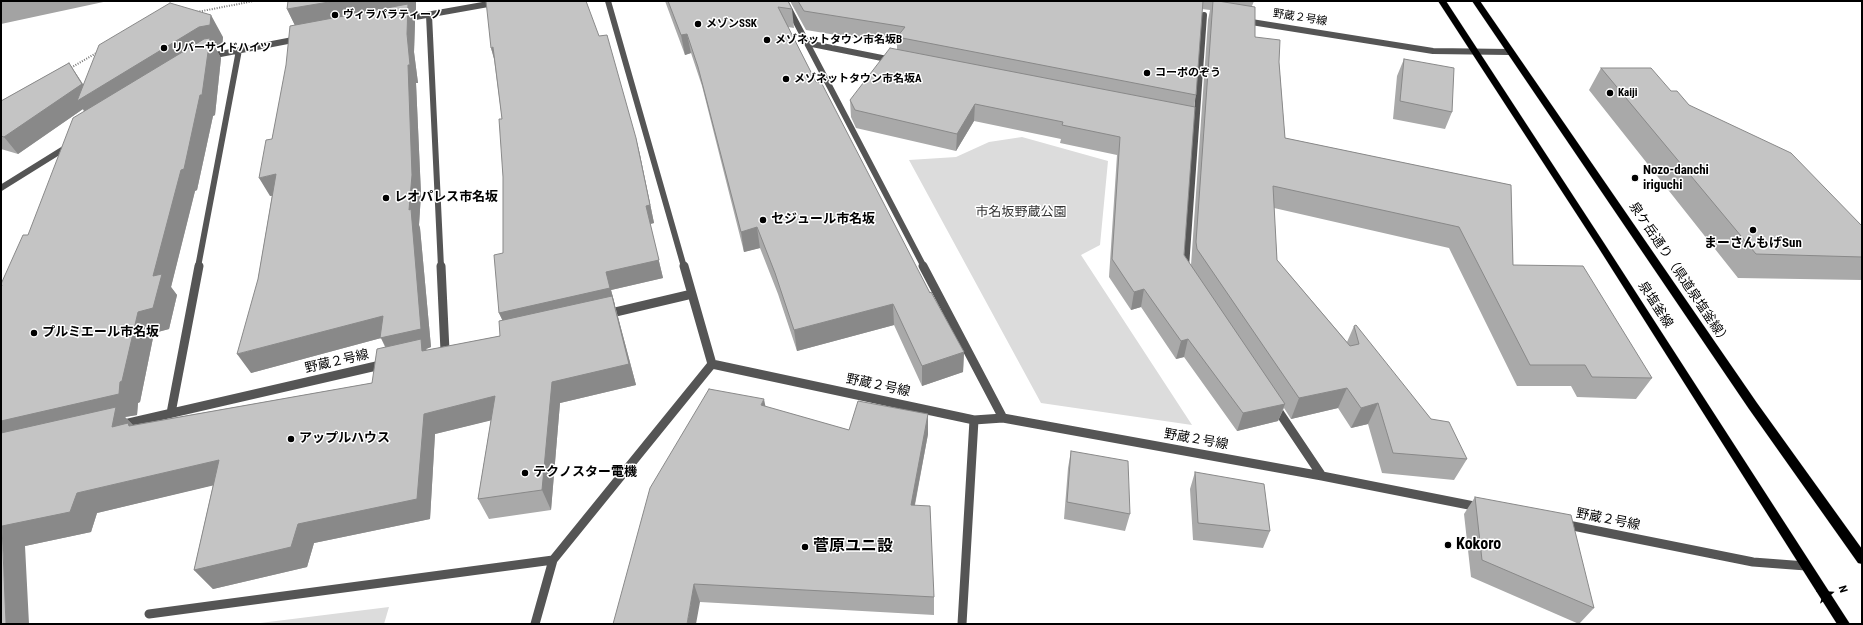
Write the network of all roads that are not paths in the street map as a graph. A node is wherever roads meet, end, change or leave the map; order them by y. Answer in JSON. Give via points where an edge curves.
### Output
{"nodes":[{"id":1,"x":505,"y":1,"type":"edge"},
{"id":2,"x":608,"y":1,"type":"edge"},
{"id":3,"x":785,"y":1,"type":"edge"},
{"id":4,"x":1442,"y":1,"type":"edge"},
{"id":5,"x":1476,"y":1,"type":"edge"},
{"id":6,"x":429,"y":15,"type":"junction"},
{"id":7,"x":1204,"y":15,"type":"edge"},
{"id":8,"x":399,"y":20,"type":"edge"},
{"id":9,"x":1236,"y":20,"type":"edge"},
{"id":10,"x":307,"y":37,"type":"edge"},
{"id":11,"x":807,"y":43,"type":"junction"},
{"id":12,"x":238,"y":50,"type":"junction"},
{"id":13,"x":1475,"y":52,"type":"junction"},
{"id":14,"x":1509,"y":52,"type":"junction"},
{"id":15,"x":207,"y":58,"type":"edge"},
{"id":16,"x":900,"y":62,"type":"edge"},
{"id":17,"x":74,"y":142,"type":"edge"},
{"id":18,"x":1,"y":188,"type":"edge"},
{"id":19,"x":1190,"y":278,"type":"edge"},
{"id":20,"x":692,"y":294,"type":"junction"},
{"id":21,"x":599,"y":316,"type":"edge"},
{"id":22,"x":445,"y":351,"type":"edge"},
{"id":23,"x":391,"y":363,"type":"edge"},
{"id":24,"x":712,"y":364,"type":"junction"},
{"id":25,"x":1270,"y":397,"type":"edge"},
{"id":26,"x":171,"y":413,"type":"junction"},
{"id":27,"x":1003,"y":418,"type":"junction"},
{"id":28,"x":974,"y":420,"type":"junction"},
{"id":29,"x":109,"y":427,"type":"edge"},
{"id":30,"x":1322,"y":476,"type":"junction"},
{"id":31,"x":1487,"y":509,"type":"edge"},
{"id":32,"x":1557,"y":523,"type":"edge"},
{"id":33,"x":1862,"y":559,"type":"edge"},
{"id":34,"x":553,"y":560,"type":"junction"},
{"id":35,"x":1806,"y":566,"type":"junction"},
{"id":36,"x":149,"y":614,"type":"dead end"},
{"id":37,"x":535,"y":624,"type":"edge"},
{"id":38,"x":962,"y":624,"type":"edge"},
{"id":39,"x":1844,"y":624,"type":"edge"}],
"edges":[{"from":1,"to":6,"type":"street"},
{"from":2,"to":20,"type":"street"},
{"from":3,"to":11,"type":"street"},
{"from":4,"to":13,"type":"main road","name":"泉塩釜線"},
{"from":5,"to":14,"type":"main road","name":"泉ケ岳通り（県道泉塩釜線）"},
{"from":6,"to":8,"type":"street"},
{"from":6,"to":22,"type":"street"},
{"from":7,"to":19,"type":"street","via":[[1193,120],[1186,272]]},
{"from":9,"to":13,"type":"street","name":"野蔵２号線","via":[[1433,51]]},
{"from":10,"to":12,"type":"street"},
{"from":11,"to":16,"type":"street"},
{"from":11,"to":27,"type":"street"},
{"from":12,"to":15,"type":"street","via":[[214,54]]},
{"from":12,"to":26,"type":"street"},
{"from":13,"to":14,"type":"street","name":"野蔵２号線"},
{"from":13,"to":35,"type":"main road","name":"泉塩釜線"},
{"from":14,"to":33,"type":"main road","name":"泉ケ岳通り（県道泉塩釜線）","via":[[1559,120],[1753,406]]},
{"from":17,"to":18,"type":"street"},
{"from":20,"to":21,"type":"street"},
{"from":20,"to":24,"type":"street"},
{"from":23,"to":26,"type":"street","name":"野蔵２号線"},
{"from":24,"to":28,"type":"street","name":"野蔵２号線"},
{"from":24,"to":34,"type":"street"},
{"from":25,"to":30,"type":"street"},
{"from":26,"to":29,"type":"street","name":"野蔵２号線"},
{"from":27,"to":28,"type":"street","name":"野蔵２号線"},
{"from":27,"to":30,"type":"street","name":"野蔵２号線"},
{"from":28,"to":38,"type":"street"},
{"from":30,"to":31,"type":"street","name":"野蔵２号線"},
{"from":32,"to":35,"type":"street","name":"野蔵２号線","via":[[1753,562]]},
{"from":34,"to":36,"type":"street"},
{"from":34,"to":37,"type":"street"},
{"from":35,"to":39,"type":"main road","name":"泉塩釜線"}]}
